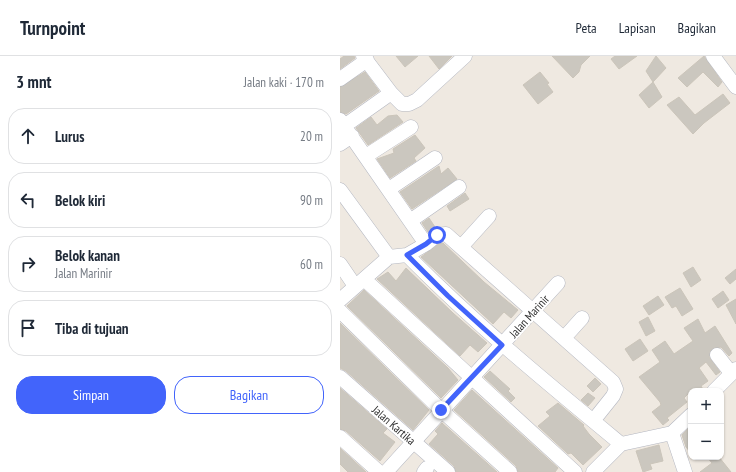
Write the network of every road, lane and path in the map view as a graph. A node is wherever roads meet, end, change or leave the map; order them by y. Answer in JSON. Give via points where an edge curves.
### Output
{"nodes":[{"id":1,"x":464,"y":56,"type":"edge"},
{"id":2,"x":713,"y":56,"type":"edge"},
{"id":3,"x":365,"y":58,"type":"edge"},
{"id":4,"x":340,"y":78,"type":"edge"},
{"id":5,"x":736,"y":86,"type":"edge"},
{"id":6,"x":391,"y":93,"type":"junction"},
{"id":7,"x":411,"y":127,"type":"dead end"},
{"id":8,"x":343,"y":131,"type":"edge"},
{"id":9,"x":366,"y":156,"type":"junction"},
{"id":10,"x":435,"y":158,"type":"dead end"},
{"id":11,"x":459,"y":187,"type":"dead end"},
{"id":12,"x":389,"y":189,"type":"junction"},
{"id":13,"x":340,"y":190,"type":"edge"},
{"id":14,"x":489,"y":216,"type":"dead end"},
{"id":15,"x":410,"y":221,"type":"junction"},
{"id":16,"x":426,"y":244,"type":"junction"},
{"id":17,"x":462,"y":246,"type":"junction"},
{"id":18,"x":407,"y":255,"type":"junction"},
{"id":19,"x":389,"y":257,"type":"junction"},
{"id":20,"x":340,"y":264,"type":"edge"},
{"id":21,"x":359,"y":282,"type":"junction"},
{"id":22,"x":558,"y":283,"type":"dead end"},
{"id":23,"x":340,"y":300,"type":"edge"},
{"id":24,"x":340,"y":311,"type":"edge"},
{"id":25,"x":533,"y":311,"type":"junction"},
{"id":26,"x":582,"y":318,"type":"dead end"},
{"id":27,"x":564,"y":338,"type":"junction"},
{"id":28,"x":502,"y":345,"type":"junction"},
{"id":29,"x":717,"y":355,"type":"dead end"},
{"id":30,"x":734,"y":371,"type":"edge"},
{"id":31,"x":340,"y":377,"type":"edge"},
{"id":32,"x":472,"y":379,"type":"junction"},
{"id":33,"x":717,"y":388,"type":"edge"},
{"id":34,"x":441,"y":410,"type":"junction"},
{"id":35,"x":688,"y":417,"type":"edge"},
{"id":36,"x":593,"y":421,"type":"junction"},
{"id":37,"x":672,"y":433,"type":"junction"},
{"id":38,"x":340,"y":437,"type":"edge"},
{"id":39,"x":413,"y":441,"type":"junction"},
{"id":40,"x":621,"y":444,"type":"junction"},
{"id":41,"x":379,"y":472,"type":"edge"},
{"id":42,"x":386,"y":472,"type":"edge"},
{"id":43,"x":448,"y":472,"type":"edge"},
{"id":44,"x":510,"y":472,"type":"edge"},
{"id":45,"x":575,"y":472,"type":"edge"},
{"id":46,"x":593,"y":472,"type":"edge"},
{"id":47,"x":686,"y":472,"type":"edge"}],
"edges":[{"from":1,"to":6,"type":"street","via":[[410,104],[402,104]]},
{"from":2,"to":5,"type":"street"},
{"from":3,"to":4,"type":"street"},
{"from":3,"to":6,"type":"street"},
{"from":6,"to":8,"type":"street"},
{"from":7,"to":9,"type":"street"},
{"from":8,"to":9,"type":"street"},
{"from":9,"to":12,"type":"street"},
{"from":10,"to":12,"type":"street"},
{"from":11,"to":15,"type":"street"},
{"from":12,"to":15,"type":"street"},
{"from":13,"to":19,"type":"street"},
{"from":14,"to":17,"type":"street"},
{"from":15,"to":16,"type":"street"},
{"from":16,"to":17,"type":"street","via":[[437,235],[446,234]]},
{"from":16,"to":18,"type":"street"},
{"from":17,"to":25,"type":"street"},
{"from":18,"to":19,"type":"street"},
{"from":18,"to":28,"type":"street"},
{"from":19,"to":21,"type":"street"},
{"from":20,"to":21,"type":"street"},
{"from":21,"to":23,"type":"street"},
{"from":21,"to":32,"type":"street"},
{"from":22,"to":25,"type":"street","name":"Jalan Marinir"},
{"from":24,"to":34,"type":"street"},
{"from":25,"to":27,"type":"street"},
{"from":25,"to":28,"type":"street","name":"Jalan Marinir"},
{"from":26,"to":27,"type":"street"},
{"from":27,"to":36,"type":"street","via":[[613,382],[616,389]]},
{"from":28,"to":32,"type":"street","name":"Jalan Marinir"},
{"from":28,"to":36,"type":"street"},
{"from":29,"to":30,"type":"street"},
{"from":30,"to":33,"type":"street"},
{"from":31,"to":39,"type":"street","name":"Jalan Kartika"},
{"from":32,"to":34,"type":"street","name":"Jalan Marinir"},
{"from":32,"to":45,"type":"street"},
{"from":34,"to":39,"type":"street","name":"Jalan Marinir"},
{"from":34,"to":44,"type":"street"},
{"from":35,"to":37,"type":"street"},
{"from":36,"to":40,"type":"street"},
{"from":37,"to":40,"type":"street"},
{"from":37,"to":47,"type":"street"},
{"from":38,"to":41,"type":"street"},
{"from":39,"to":42,"type":"street","name":"Jalan Marinir"},
{"from":39,"to":43,"type":"street","name":"Jalan Kartika"},
{"from":40,"to":46,"type":"street"}]}
